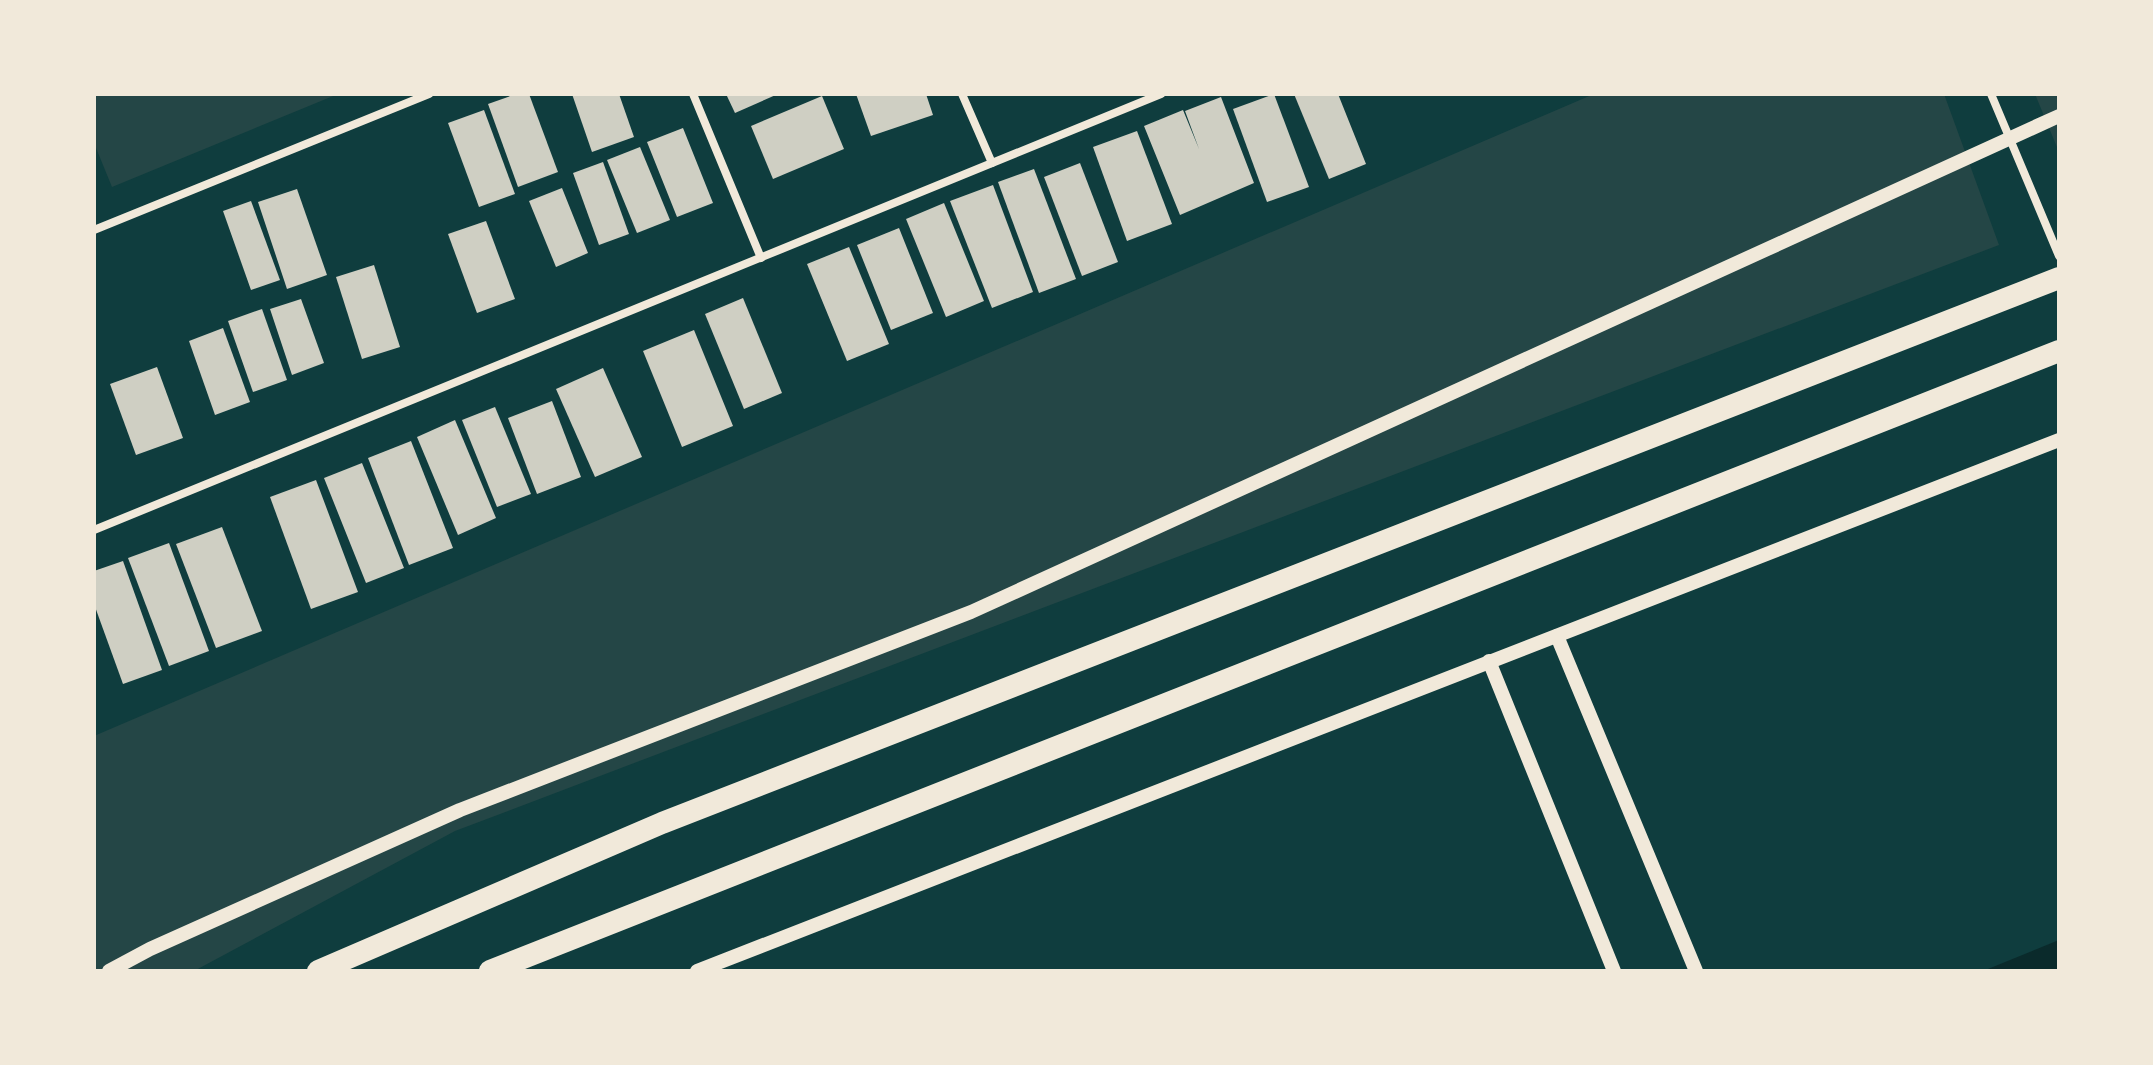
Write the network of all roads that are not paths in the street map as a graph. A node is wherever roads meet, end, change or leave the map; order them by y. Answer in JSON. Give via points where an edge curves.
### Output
{"nodes":[{"id":1,"x":429,"y":94,"type":"edge"},
{"id":2,"x":693,"y":94,"type":"edge"},
{"id":3,"x":962,"y":94,"type":"edge"},
{"id":4,"x":1161,"y":94,"type":"edge"},
{"id":5,"x":1991,"y":94,"type":"edge"},
{"id":6,"x":2059,"y":116,"type":"edge"},
{"id":7,"x":2009,"y":137,"type":"junction"},
{"id":8,"x":992,"y":163,"type":"junction"},
{"id":9,"x":94,"y":230,"type":"edge"},
{"id":10,"x":2059,"y":256,"type":"edge"},
{"id":11,"x":761,"y":258,"type":"junction"},
{"id":12,"x":2059,"y":278,"type":"edge"},
{"id":13,"x":2052,"y":354,"type":"edge"},
{"id":14,"x":2059,"y":440,"type":"edge"},
{"id":15,"x":94,"y":530,"type":"edge"},
{"id":16,"x":1557,"y":636,"type":"junction"},
{"id":17,"x":1489,"y":661,"type":"junction"},
{"id":18,"x":109,"y":971,"type":"edge"},
{"id":19,"x":318,"y":971,"type":"edge"},
{"id":20,"x":490,"y":971,"type":"edge"},
{"id":21,"x":697,"y":971,"type":"edge"},
{"id":22,"x":1614,"y":971,"type":"edge"},
{"id":23,"x":1696,"y":971,"type":"edge"}],
"edges":[{"from":1,"to":9,"type":"street"},
{"from":2,"to":11,"type":"street"},
{"from":3,"to":8,"type":"street"},
{"from":4,"to":8,"type":"street"},
{"from":5,"to":7,"type":"street"},
{"from":6,"to":7,"type":"street"},
{"from":7,"to":10,"type":"street"},
{"from":7,"to":18,"type":"street","via":[[971,612],[460,810]]},
{"from":8,"to":11,"type":"street"},
{"from":11,"to":15,"type":"street"},
{"from":12,"to":19,"type":"highway","via":[[662,823]]},
{"from":13,"to":20,"type":"highway"},
{"from":14,"to":16,"type":"street"},
{"from":16,"to":17,"type":"street"},
{"from":16,"to":23,"type":"street"},
{"from":17,"to":21,"type":"street"},
{"from":17,"to":22,"type":"street"}]}
